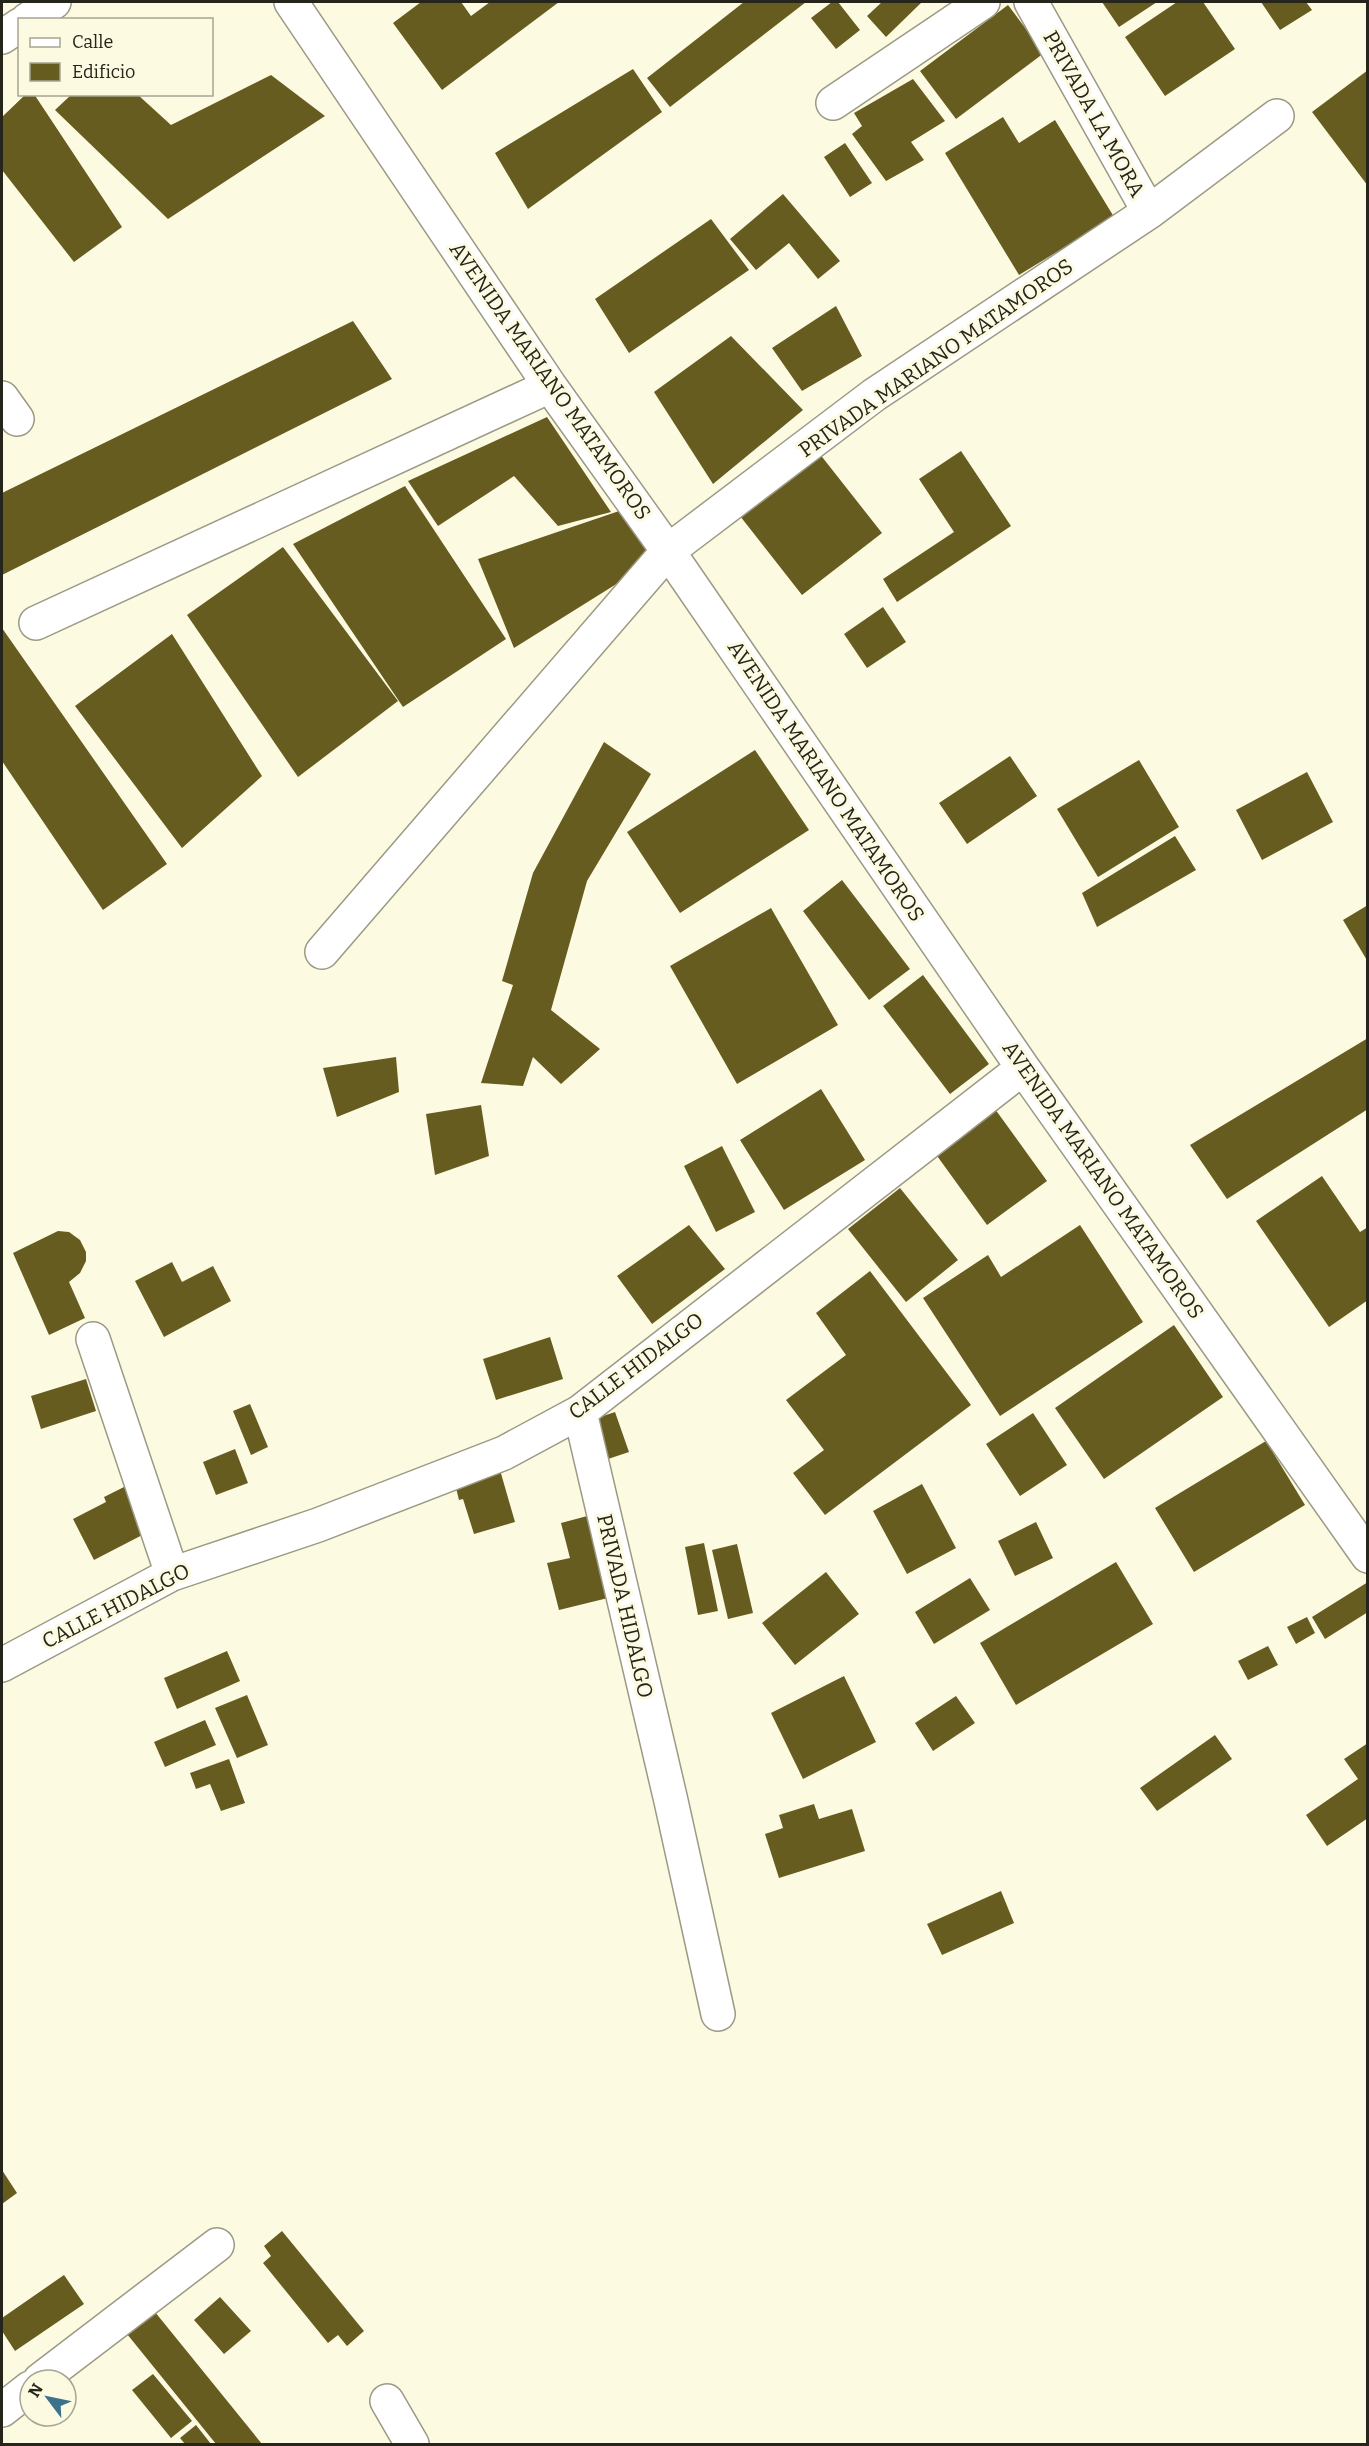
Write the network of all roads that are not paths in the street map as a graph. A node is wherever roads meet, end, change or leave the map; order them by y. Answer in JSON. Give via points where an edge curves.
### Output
{"nodes":[{"id":1,"x":54,"y":2,"type":"edge"},
{"id":2,"x":291,"y":2,"type":"edge"},
{"id":3,"x":983,"y":2,"type":"edge"},
{"id":4,"x":1030,"y":2,"type":"edge"},
{"id":5,"x":30,"y":18,"type":"edge"},
{"id":6,"x":18,"y":26,"type":"edge"},
{"id":7,"x":2,"y":37,"type":"edge"},
{"id":8,"x":832,"y":103,"type":"dead end"},
{"id":9,"x":1277,"y":116,"type":"dead end"},
{"id":10,"x":1149,"y":212,"type":"junction"},
{"id":11,"x":550,"y":386,"type":"junction"},
{"id":12,"x":668,"y":551,"type":"junction"},
{"id":13,"x":36,"y":623,"type":"dead end"},
{"id":14,"x":322,"y":952,"type":"dead end"},
{"id":15,"x":1023,"y":1068,"type":"junction"},
{"id":16,"x":93,"y":1339,"type":"dead end"},
{"id":17,"x":580,"y":1412,"type":"junction"},
{"id":18,"x":1363,"y":1540,"type":"edge"},
{"id":19,"x":172,"y":1574,"type":"junction"},
{"id":20,"x":2,"y":1665,"type":"edge"},
{"id":21,"x":718,"y":2014,"type":"dead end"},
{"id":22,"x":217,"y":2245,"type":"dead end"},
{"id":23,"x":56,"y":2368,"type":"edge"},
{"id":24,"x":18,"y":2397,"type":"edge"},
{"id":25,"x":387,"y":2401,"type":"dead end"},
{"id":26,"x":2,"y":2410,"type":"edge"},
{"id":27,"x":412,"y":2445,"type":"edge"}],
"edges":[{"from":1,"to":5,"type":"street"},
{"from":2,"to":11,"type":"street","name":"AVENIDA MARIANO MATAMOROS"},
{"from":3,"to":8,"type":"street"},
{"from":4,"to":10,"type":"street","name":"PRIVADA LA MORA"},
{"from":6,"to":7,"type":"street"},
{"from":9,"to":10,"type":"street","name":"PRIVADA LA MORA"},
{"from":10,"to":12,"type":"street","name":"PRIVADA MARIANO MATAMOROS","via":[[874,395]]},
{"from":11,"to":12,"type":"street","name":"AVENIDA MARIANO MATAMOROS"},
{"from":11,"to":13,"type":"street"},
{"from":12,"to":14,"type":"street","name":"PRIVADA MARIANO MATAMOROS"},
{"from":12,"to":15,"type":"street","name":"AVENIDA MARIANO MATAMOROS"},
{"from":15,"to":17,"type":"street","name":"CALLE HIDALGO"},
{"from":15,"to":18,"type":"street","name":"AVENIDA MARIANO MATAMOROS"},
{"from":16,"to":19,"type":"street"},
{"from":17,"to":19,"type":"street","name":"CALLE HIDALGO","via":[[504,1453],[318,1525]]},
{"from":17,"to":21,"type":"street","name":"PRIVADA HIDALGO"},
{"from":19,"to":20,"type":"street","name":"CALLE HIDALGO"},
{"from":22,"to":23,"type":"street"},
{"from":24,"to":26,"type":"street"},
{"from":25,"to":27,"type":"street"}]}
